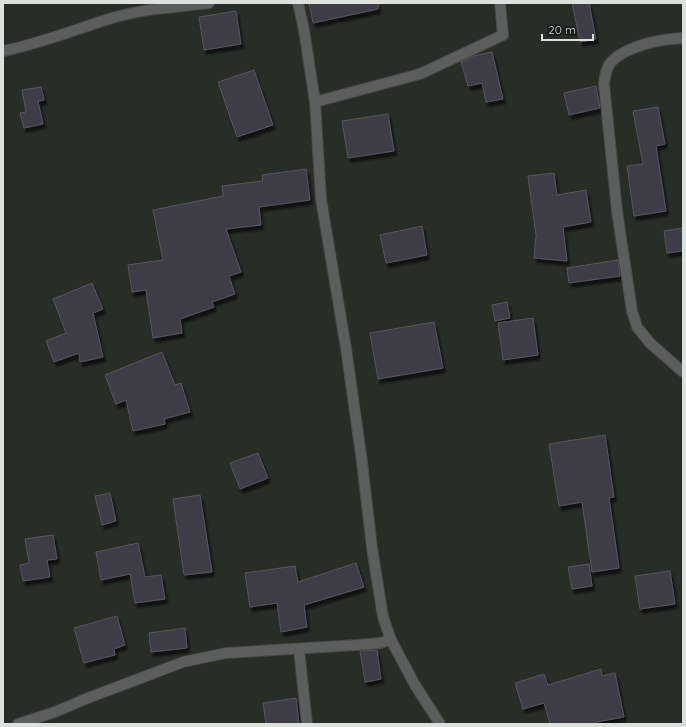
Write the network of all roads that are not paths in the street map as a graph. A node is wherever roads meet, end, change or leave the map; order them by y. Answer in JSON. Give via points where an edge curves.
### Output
{"nodes":[{"id":1,"x":209,"y":3,"type":"edge"},
{"id":2,"x":298,"y":3,"type":"edge"},
{"id":3,"x":500,"y":3,"type":"edge"},
{"id":4,"x":683,"y":38,"type":"edge"},
{"id":5,"x":3,"y":51,"type":"edge"},
{"id":6,"x":315,"y":102,"type":"junction"},
{"id":7,"x":683,"y":372,"type":"edge"},
{"id":8,"x":391,"y":640,"type":"junction"},
{"id":9,"x":299,"y":649,"type":"junction"},
{"id":10,"x":18,"y":724,"type":"edge"},
{"id":11,"x":307,"y":724,"type":"edge"},
{"id":12,"x":440,"y":724,"type":"edge"}],
"edges":[{"from":1,"to":5,"type":"street","via":[[150,10],[110,19],[61,36]]},
{"from":2,"to":6,"type":"street"},
{"from":3,"to":6,"type":"street","via":[[503,35],[420,74]]},
{"from":4,"to":7,"type":"street","via":[[667,39],[636,47],[619,56],[611,62],[605,72],[604,84],[617,211],[632,311],[637,327],[650,343]]},
{"from":6,"to":8,"type":"street","via":[[321,199],[346,348],[373,556],[383,617]]},
{"from":8,"to":9,"type":"street"},
{"from":8,"to":12,"type":"street"},
{"from":9,"to":10,"type":"street","via":[[226,653],[183,662]]},
{"from":9,"to":11,"type":"street"}]}
